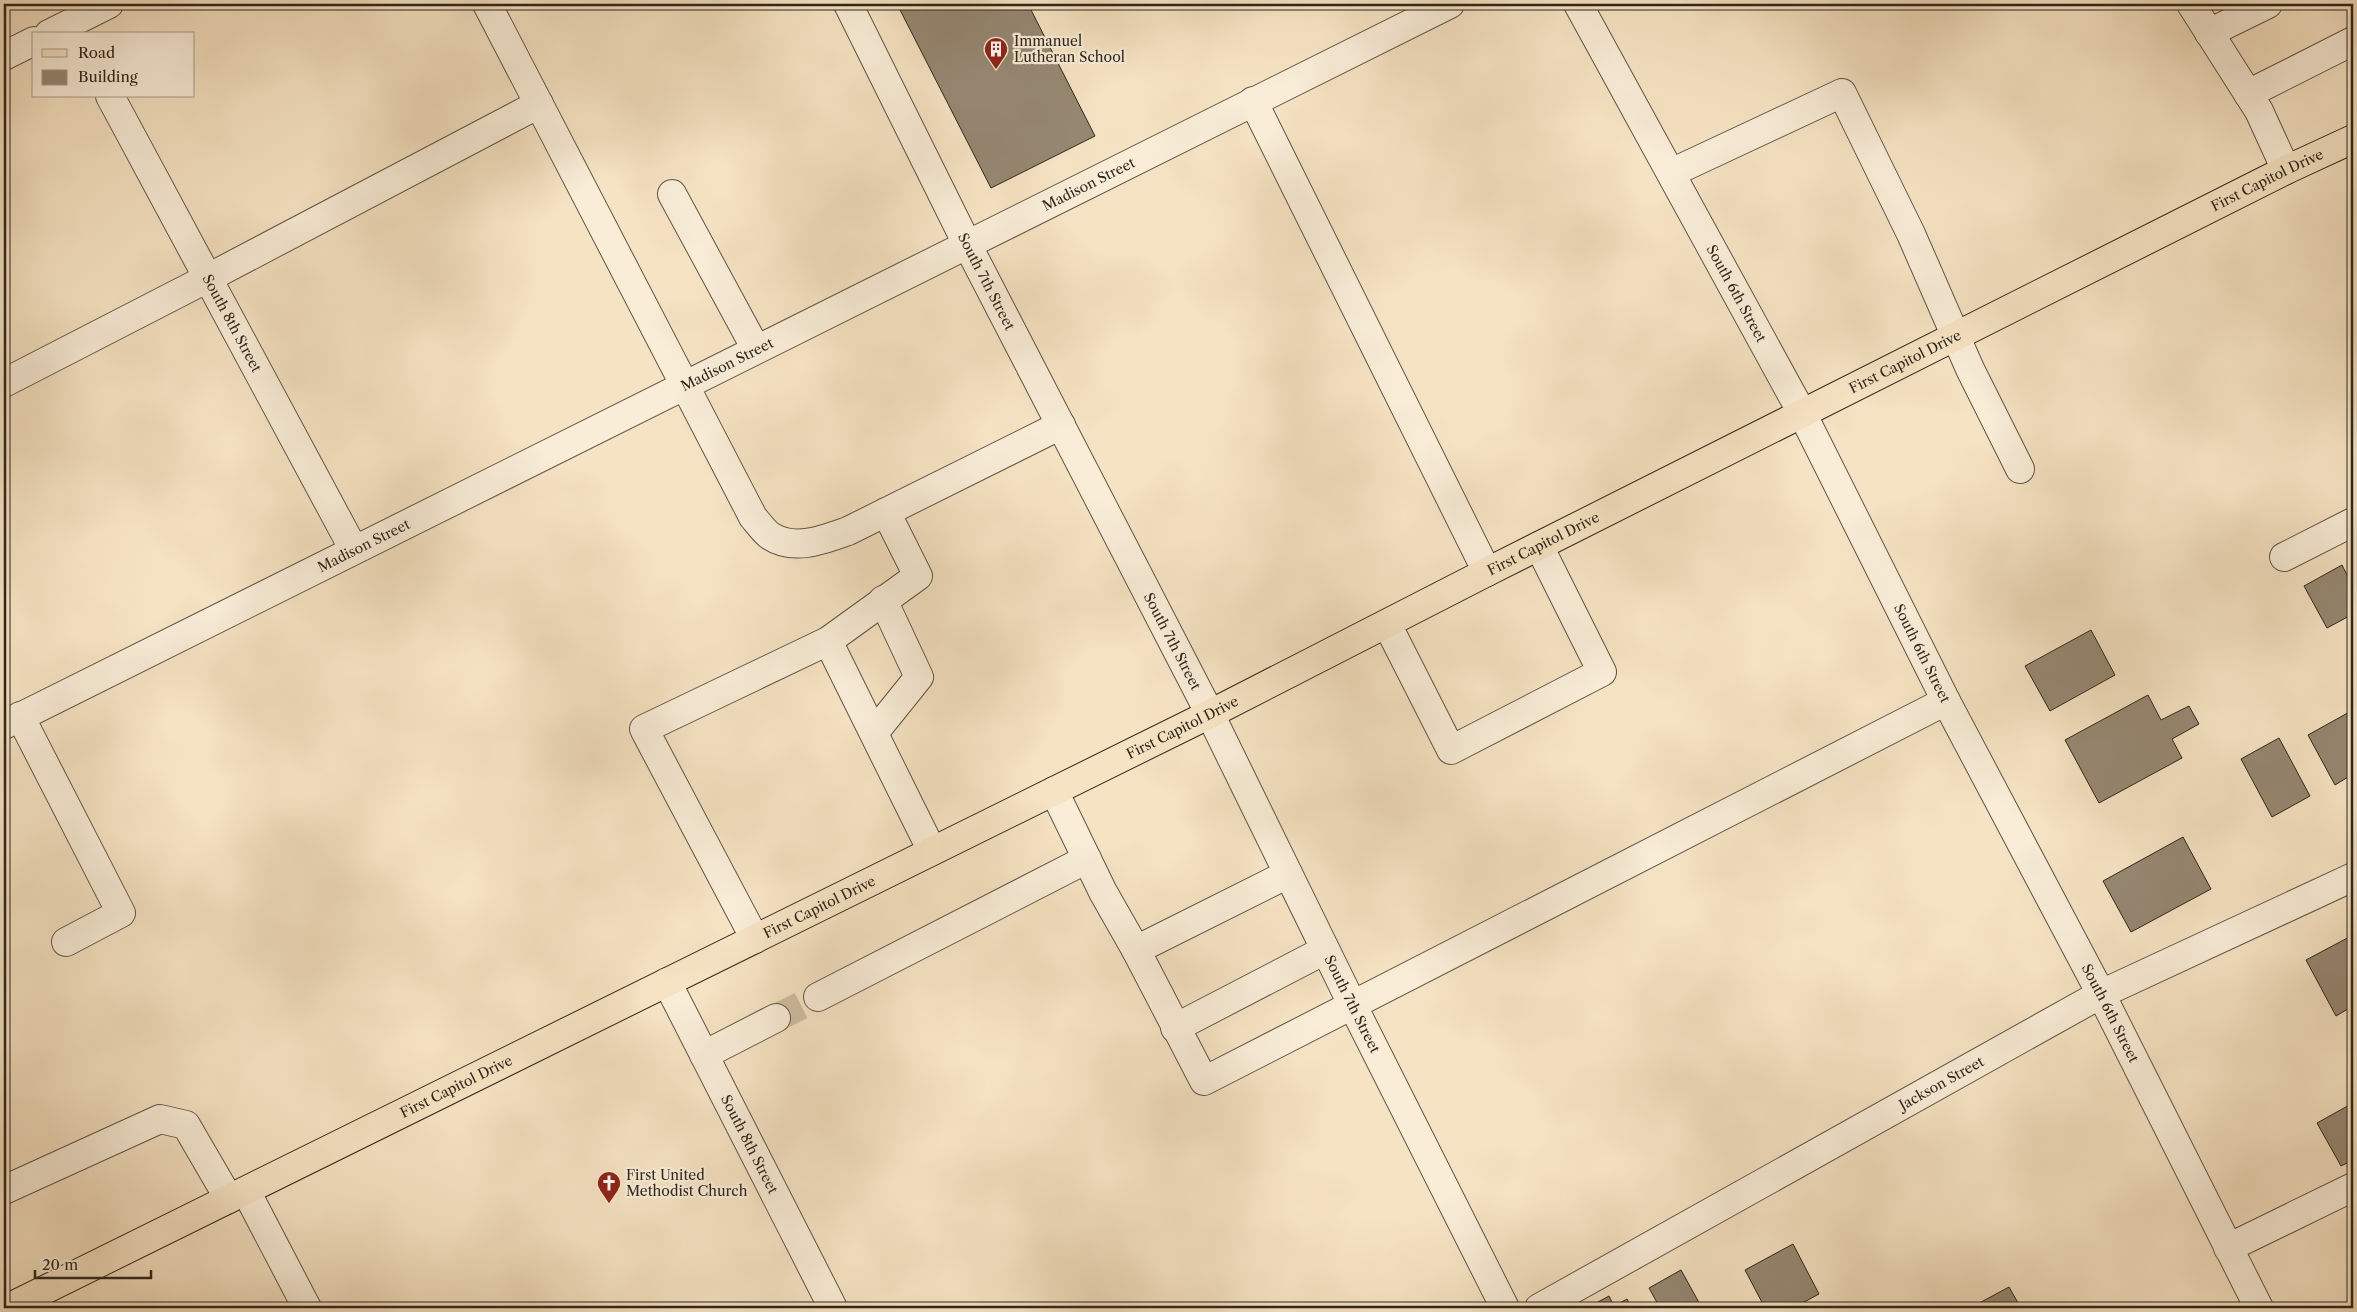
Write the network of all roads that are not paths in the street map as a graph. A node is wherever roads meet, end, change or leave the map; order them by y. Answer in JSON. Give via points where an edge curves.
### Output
{"nodes":[{"id":1,"x":109,"y":4,"type":"edge"},
{"id":2,"x":487,"y":4,"type":"edge"},
{"id":3,"x":848,"y":4,"type":"edge"},
{"id":4,"x":1450,"y":4,"type":"edge"},
{"id":5,"x":1578,"y":4,"type":"edge"},
{"id":6,"x":2191,"y":4,"type":"edge"},
{"id":7,"x":2255,"y":7,"type":"edge"},
{"id":8,"x":65,"y":24,"type":"edge"},
{"id":9,"x":2210,"y":33,"type":"junction"},
{"id":10,"x":2353,"y":41,"type":"edge"},
{"id":11,"x":32,"y":42,"type":"edge"},
{"id":12,"x":4,"y":56,"type":"edge"},
{"id":13,"x":2248,"y":94,"type":"junction"},
{"id":14,"x":111,"y":98,"type":"edge"},
{"id":15,"x":1253,"y":101,"type":"junction"},
{"id":16,"x":539,"y":104,"type":"junction"},
{"id":17,"x":2353,"y":141,"type":"edge"},
{"id":18,"x":2286,"y":170,"type":"junction"},
{"id":19,"x":1671,"y":173,"type":"junction"},
{"id":20,"x":672,"y":194,"type":"dead end"},
{"id":21,"x":967,"y":244,"type":"junction"},
{"id":22,"x":208,"y":278,"type":"junction"},
{"id":23,"x":1958,"y":336,"type":"junction"},
{"id":24,"x":756,"y":349,"type":"junction"},
{"id":25,"x":4,"y":383,"type":"edge"},
{"id":26,"x":683,"y":386,"type":"junction"},
{"id":27,"x":1803,"y":415,"type":"junction"},
{"id":28,"x":1061,"y":425,"type":"junction"},
{"id":29,"x":2020,"y":469,"type":"dead end"},
{"id":30,"x":886,"y":512,"type":"junction"},
{"id":31,"x":2353,"y":522,"type":"edge"},
{"id":32,"x":1539,"y":546,"type":"junction"},
{"id":33,"x":354,"y":550,"type":"junction"},
{"id":34,"x":2284,"y":557,"type":"dead end"},
{"id":35,"x":1487,"y":572,"type":"junction"},
{"id":36,"x":883,"y":600,"type":"junction"},
{"id":37,"x":1387,"y":624,"type":"junction"},
{"id":38,"x":828,"y":641,"type":"junction"},
{"id":39,"x":1946,"y":701,"type":"junction"},
{"id":40,"x":1210,"y":714,"type":"junction"},
{"id":41,"x":12,"y":721,"type":"edge"},
{"id":42,"x":874,"y":732,"type":"junction"},
{"id":43,"x":1054,"y":791,"type":"junction"},
{"id":44,"x":932,"y":851,"type":"junction"},
{"id":45,"x":1087,"y":858,"type":"junction"},
{"id":46,"x":1288,"y":874,"type":"junction"},
{"id":47,"x":2353,"y":877,"type":"edge"},
{"id":48,"x":755,"y":939,"type":"junction"},
{"id":49,"x":66,"y":942,"type":"dead end"},
{"id":50,"x":1136,"y":950,"type":"junction"},
{"id":51,"x":1325,"y":950,"type":"junction"},
{"id":52,"x":667,"y":982,"type":"junction"},
{"id":53,"x":2101,"y":994,"type":"junction"},
{"id":54,"x":818,"y":997,"type":"tunnel mouth"},
{"id":55,"x":1352,"y":1004,"type":"junction"},
{"id":56,"x":776,"y":1018,"type":"tunnel mouth"},
{"id":57,"x":1175,"y":1028,"type":"junction"},
{"id":58,"x":704,"y":1055,"type":"junction"},
{"id":59,"x":2353,"y":1187,"type":"edge"},
{"id":60,"x":4,"y":1190,"type":"edge"},
{"id":61,"x":238,"y":1195,"type":"junction"},
{"id":62,"x":2228,"y":1248,"type":"junction"},
{"id":63,"x":8,"y":1308,"type":"edge"},
{"id":64,"x":307,"y":1308,"type":"edge"},
{"id":65,"x":833,"y":1308,"type":"edge"},
{"id":66,"x":1505,"y":1308,"type":"edge"},
{"id":67,"x":1539,"y":1308,"type":"edge"},
{"id":68,"x":2259,"y":1308,"type":"edge"}],
"edges":[{"from":1,"to":8,"type":"street"},
{"from":2,"to":16,"type":"street"},
{"from":3,"to":21,"type":"street","name":"South 7th Street"},
{"from":4,"to":15,"type":"street","name":"Madison Street"},
{"from":5,"to":19,"type":"street","name":"South 6th Street"},
{"from":6,"to":9,"type":"street"},
{"from":7,"to":9,"type":"street"},
{"from":9,"to":13,"type":"street"},
{"from":10,"to":13,"type":"street"},
{"from":11,"to":12,"type":"street"},
{"from":13,"to":18,"type":"street"},
{"from":14,"to":22,"type":"street","name":"South 8th Street"},
{"from":15,"to":21,"type":"street","name":"Madison Street"},
{"from":15,"to":35,"type":"street"},
{"from":16,"to":22,"type":"street"},
{"from":16,"to":26,"type":"street"},
{"from":17,"to":18,"type":"main road","name":"First Capitol Drive"},
{"from":18,"to":23,"type":"main road","name":"First Capitol Drive"},
{"from":19,"to":23,"type":"street","via":[[1842,93]]},
{"from":19,"to":27,"type":"street","name":"South 6th Street"},
{"from":20,"to":24,"type":"street"},
{"from":21,"to":24,"type":"street","name":"Madison Street"},
{"from":21,"to":28,"type":"street","name":"South 7th Street"},
{"from":22,"to":25,"type":"street"},
{"from":22,"to":33,"type":"street","name":"South 8th Street"},
{"from":23,"to":27,"type":"main road","name":"First Capitol Drive"},
{"from":23,"to":29,"type":"street","via":[[1970,369]]},
{"from":24,"to":26,"type":"street","name":"Madison Street"},
{"from":26,"to":30,"type":"street","via":[[753,517],[769,535],[785,542],[812,544]]},
{"from":26,"to":33,"type":"street","name":"Madison Street"},
{"from":27,"to":32,"type":"main road","name":"First Capitol Drive"},
{"from":27,"to":39,"type":"street","name":"South 6th Street"},
{"from":28,"to":30,"type":"street"},
{"from":28,"to":40,"type":"street","name":"South 7th Street"},
{"from":30,"to":36,"type":"street","via":[[918,576]]},
{"from":31,"to":34,"type":"street"},
{"from":32,"to":35,"type":"main road","name":"First Capitol Drive"},
{"from":32,"to":37,"type":"street","via":[[1602,672],[1451,750]]},
{"from":33,"to":41,"type":"street","name":"Madison Street"},
{"from":35,"to":37,"type":"main road","name":"First Capitol Drive"},
{"from":36,"to":38,"type":"street"},
{"from":36,"to":42,"type":"street","via":[[919,677]]},
{"from":37,"to":40,"type":"main road","name":"First Capitol Drive"},
{"from":38,"to":42,"type":"street"},
{"from":38,"to":48,"type":"street","via":[[644,729]]},
{"from":39,"to":53,"type":"street","name":"South 6th Street"},
{"from":39,"to":55,"type":"street"},
{"from":40,"to":43,"type":"main road","name":"First Capitol Drive"},
{"from":40,"to":46,"type":"street","name":"South 7th Street"},
{"from":41,"to":49,"type":"street","via":[[121,913]]},
{"from":42,"to":44,"type":"street"},
{"from":43,"to":44,"type":"main road","name":"First Capitol Drive"},
{"from":43,"to":45,"type":"street"},
{"from":44,"to":48,"type":"main road","name":"First Capitol Drive"},
{"from":45,"to":50,"type":"street"},
{"from":45,"to":54,"type":"street"},
{"from":46,"to":50,"type":"street"},
{"from":46,"to":51,"type":"street","name":"South 7th Street"},
{"from":47,"to":53,"type":"street","name":"Jackson Street"},
{"from":48,"to":52,"type":"main road","name":"First Capitol Drive"},
{"from":50,"to":57,"type":"street"},
{"from":51,"to":55,"type":"street","name":"South 7th Street"},
{"from":51,"to":57,"type":"street"},
{"from":52,"to":58,"type":"street","name":"South 8th Street"},
{"from":52,"to":61,"type":"main road","name":"First Capitol Drive"},
{"from":53,"to":62,"type":"street","name":"South 6th Street"},
{"from":53,"to":67,"type":"street","name":"Jackson Street"},
{"from":55,"to":57,"type":"street","via":[[1204,1081]]},
{"from":55,"to":66,"type":"street","name":"South 7th Street"},
{"from":56,"to":58,"type":"street"},
{"from":58,"to":65,"type":"street","name":"South 8th Street"},
{"from":59,"to":62,"type":"street"},
{"from":60,"to":61,"type":"street","via":[[160,1119],[186,1125]]},
{"from":61,"to":63,"type":"main road","name":"First Capitol Drive"},
{"from":61,"to":64,"type":"street"},
{"from":62,"to":68,"type":"street","name":"South 6th Street"}]}
